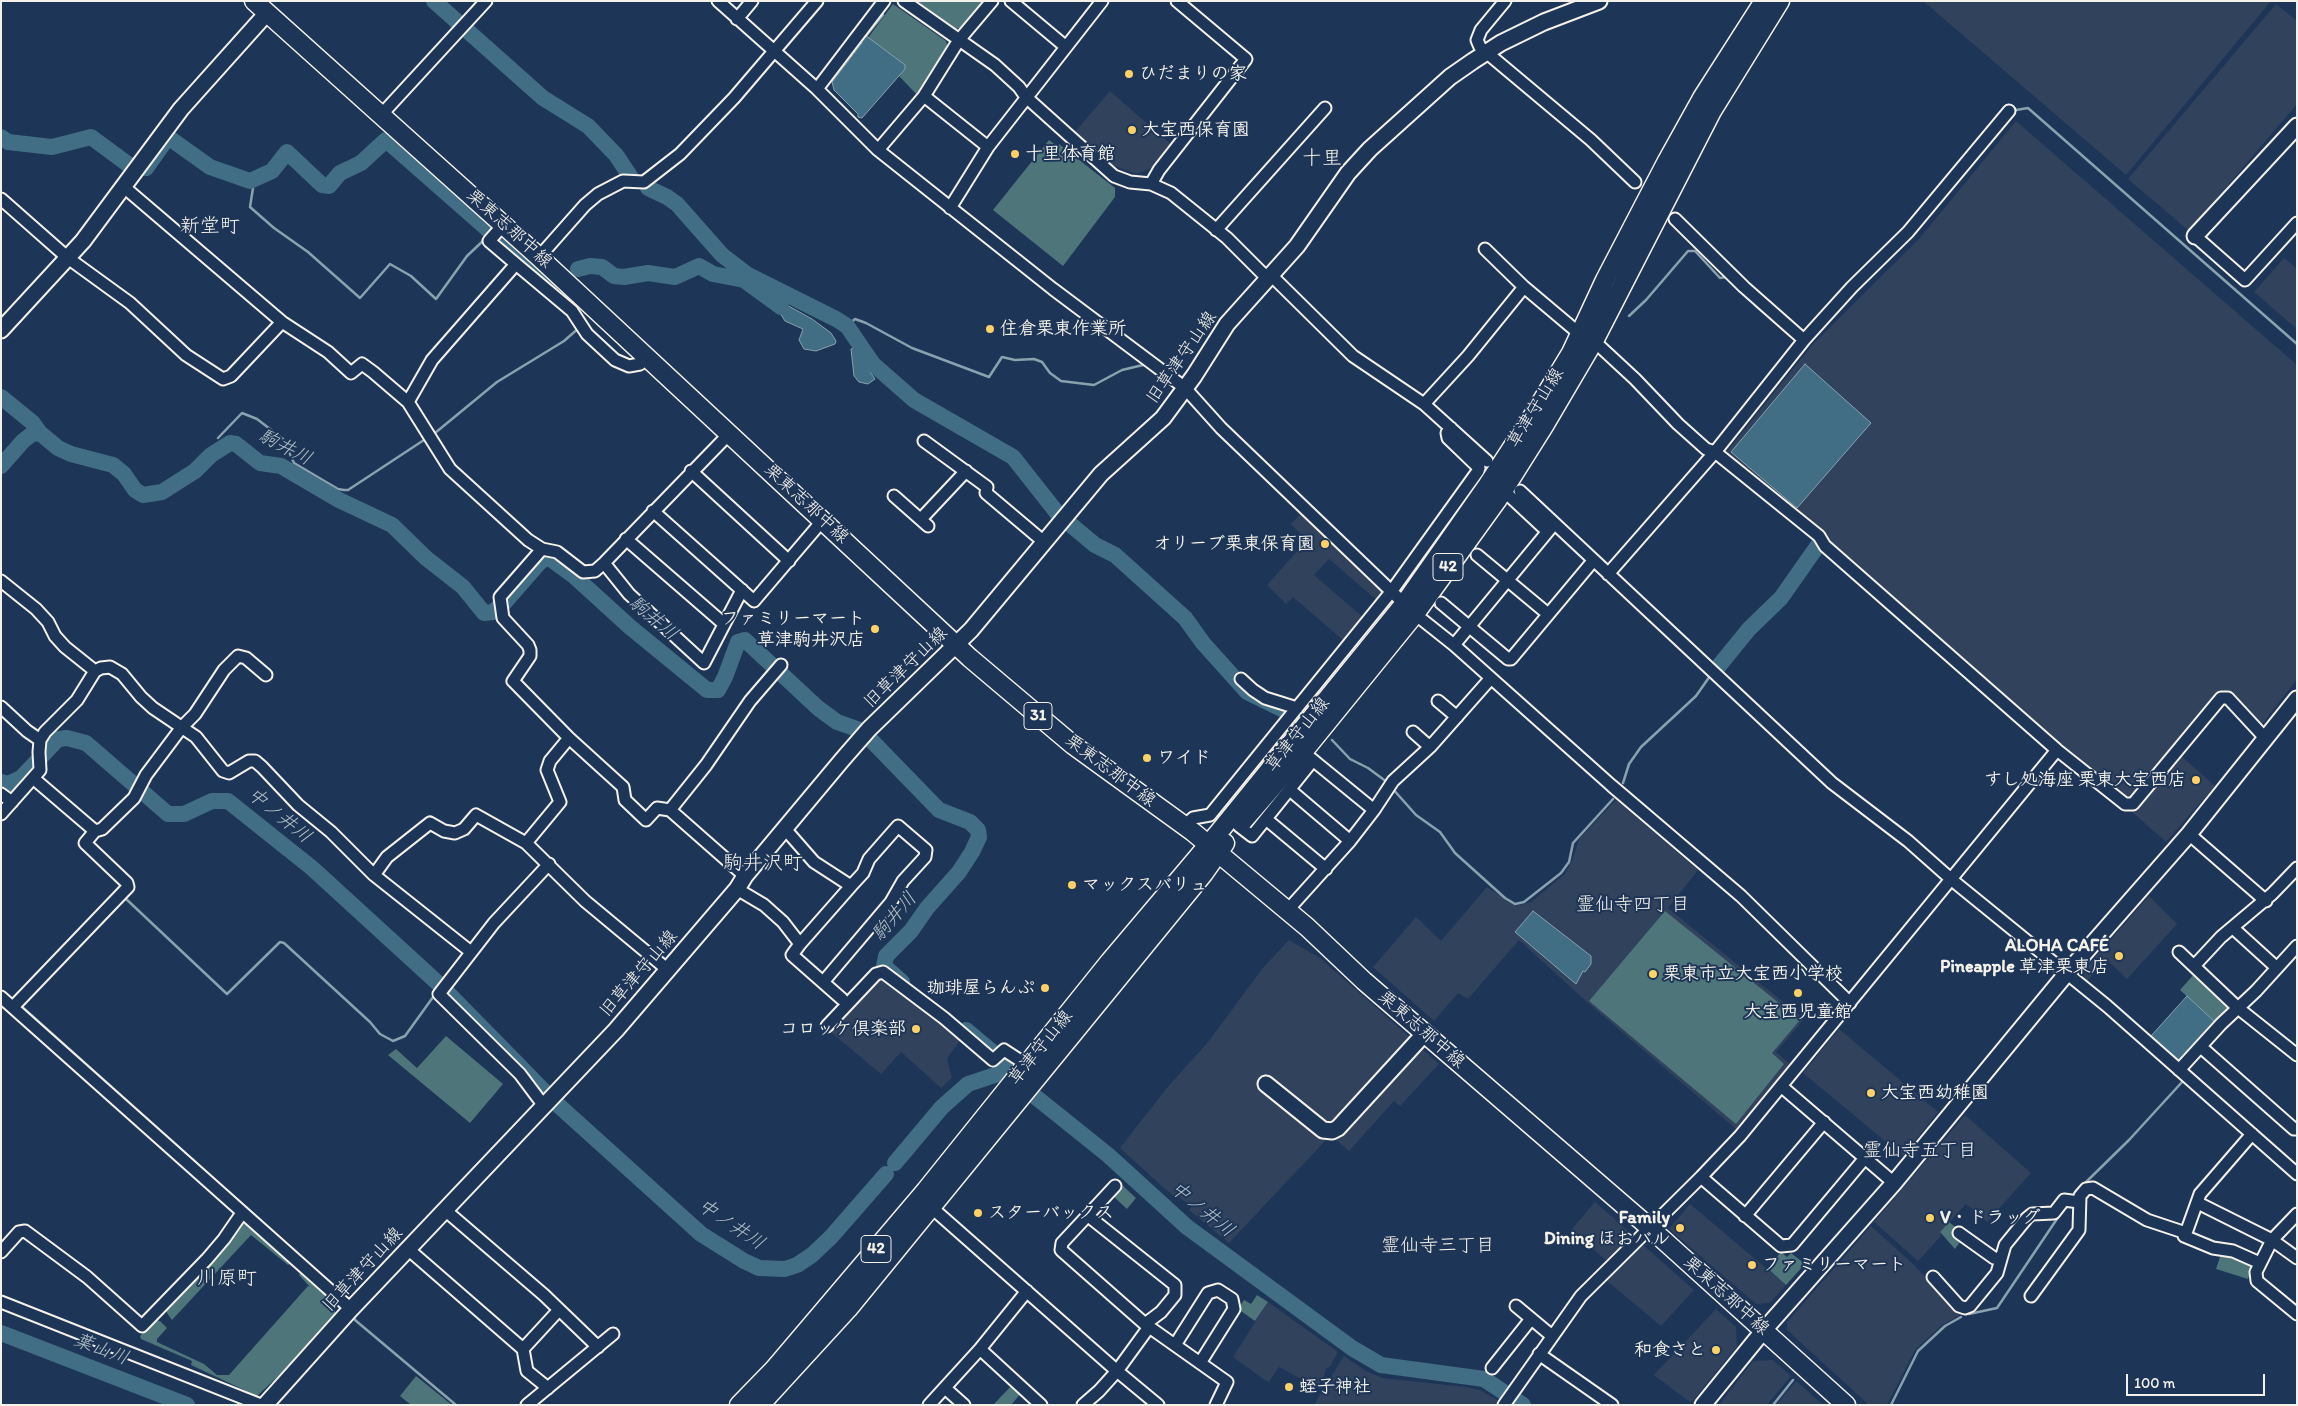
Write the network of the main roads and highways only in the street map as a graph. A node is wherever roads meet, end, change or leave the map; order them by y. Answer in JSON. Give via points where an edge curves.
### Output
{"nodes":[{"id":1,"x":254,"y":1,"type":"edge"},
{"id":2,"x":1764,"y":1,"type":"edge"},
{"id":3,"x":1780,"y":1,"type":"edge"},
{"id":4,"x":1587,"y":338,"type":"junction"},
{"id":5,"x":1410,"y":609,"type":"junction"},
{"id":6,"x":1212,"y":848,"type":"junction"},
{"id":7,"x":1015,"y":1092,"type":"junction"},
{"id":8,"x":740,"y":1405,"type":"edge"},
{"id":9,"x":760,"y":1405,"type":"edge"},
{"id":10,"x":1846,"y":1405,"type":"edge"}],
"edges":[{"from":1,"to":6,"type":"main road","name":"栗東志那中線","number":"31","via":[[539,256],[956,645],[1073,745]]},
{"from":2,"to":4,"type":"main road","name":"草津守山線","number":"42","via":[[1702,98],[1667,161],[1606,280]]},
{"from":3,"to":4,"type":"main road","name":"草津守山線","number":"42","via":[[1712,111]]},
{"from":4,"to":5,"type":"main road","name":"草津守山線","number":"42","via":[[1534,414]]},
{"from":4,"to":5,"type":"main road","name":"草津守山線","number":"42","via":[[1512,491]]},
{"from":5,"to":6,"type":"main road","name":"草津守山線","number":"42"},
{"from":5,"to":6,"type":"main road","name":"草津守山線","number":"42","via":[[1308,756],[1239,826]]},
{"from":6,"to":7,"type":"main road","name":"草津守山線","number":"42"},
{"from":6,"to":10,"type":"main road","name":"栗東志那中線","number":"31","via":[[1649,1227]]},
{"from":7,"to":8,"type":"main road","name":"草津守山線","number":"42"},
{"from":7,"to":9,"type":"main road","name":"草津守山線","number":"42","via":[[931,1207],[848,1308]]}]}
